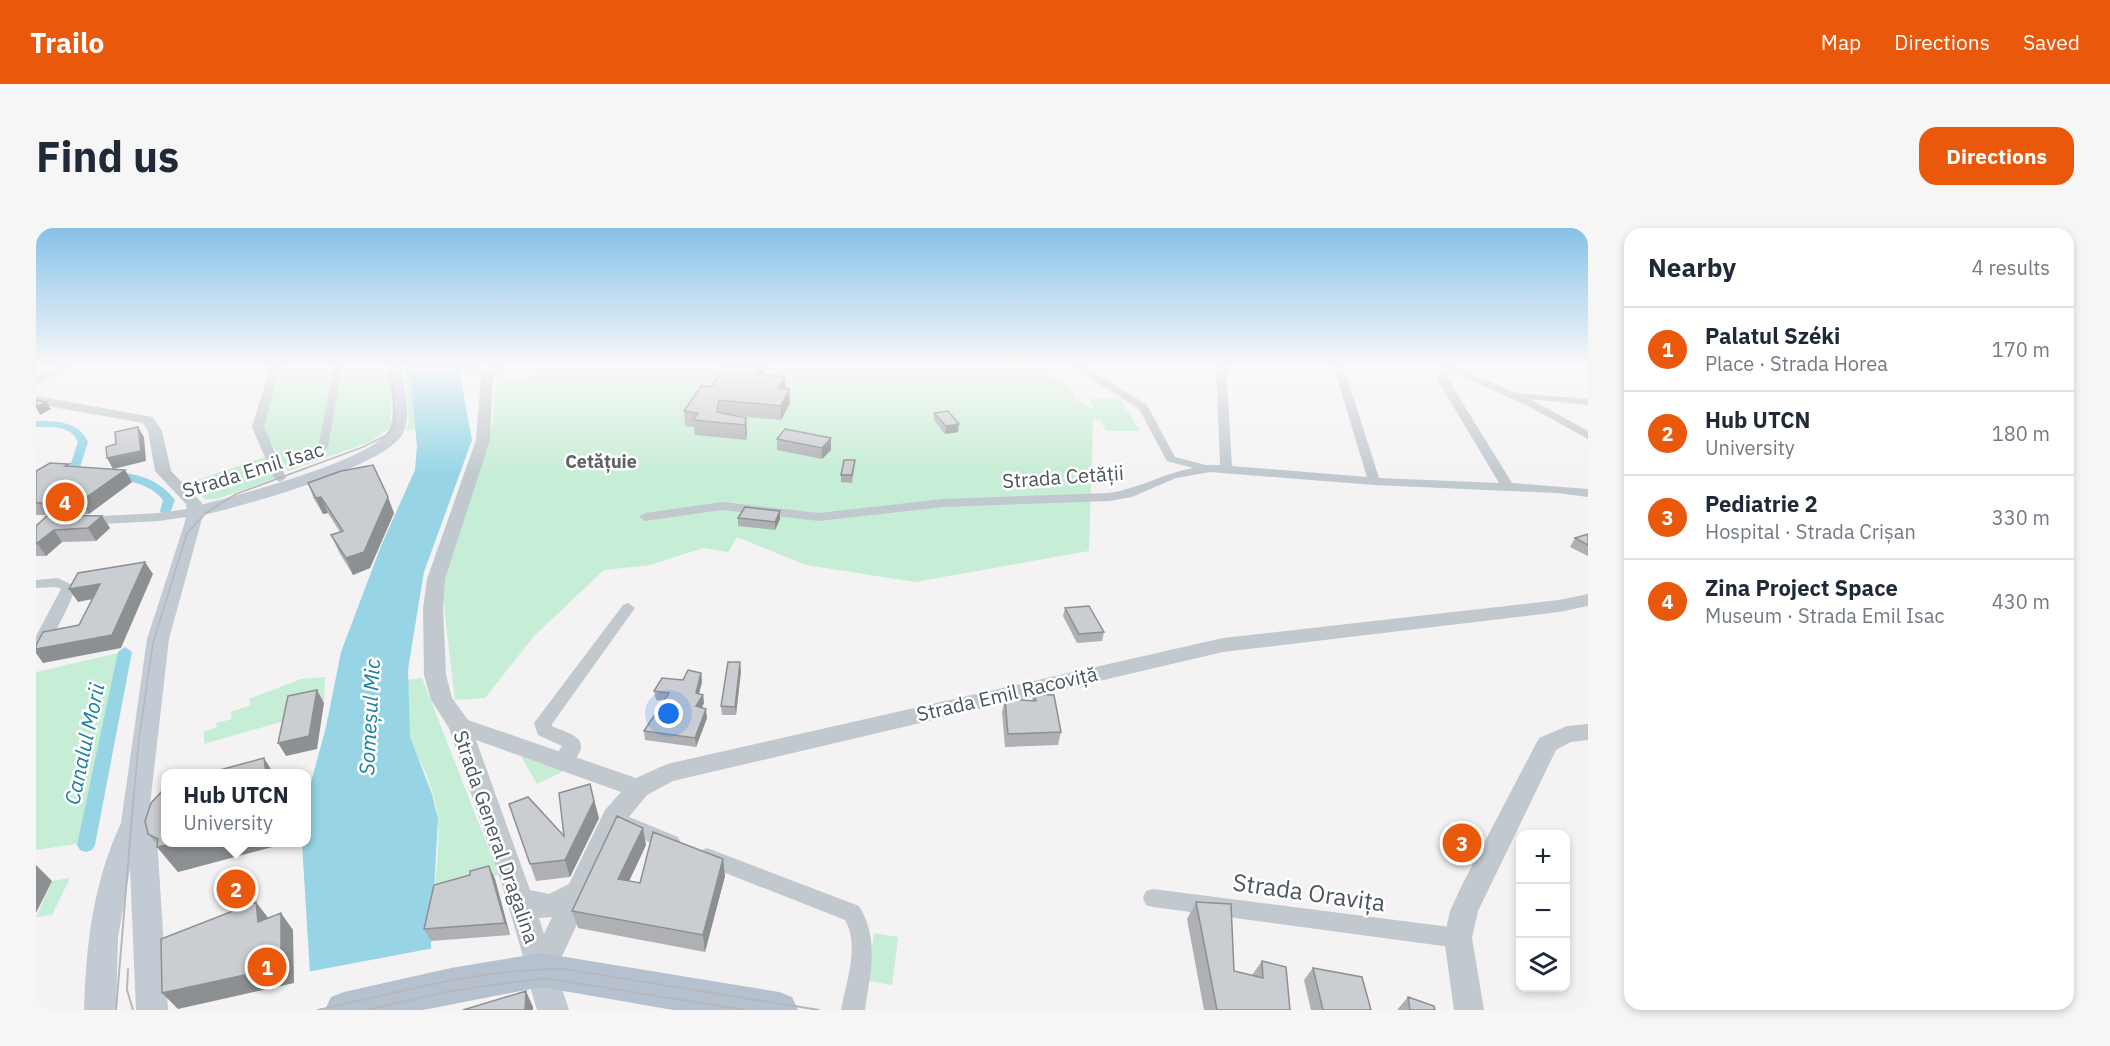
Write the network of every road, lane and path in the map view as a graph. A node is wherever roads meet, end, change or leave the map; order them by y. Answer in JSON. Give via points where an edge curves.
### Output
{"nodes":[{"id":1,"x":44,"y":401,"type":"edge"},
{"id":2,"x":265,"y":401,"type":"edge"},
{"id":3,"x":331,"y":401,"type":"edge"},
{"id":4,"x":396,"y":401,"type":"edge"},
{"id":5,"x":485,"y":401,"type":"edge"},
{"id":6,"x":1136,"y":401,"type":"edge"},
{"id":7,"x":1223,"y":401,"type":"edge"},
{"id":8,"x":1349,"y":401,"type":"edge"},
{"id":9,"x":1456,"y":401,"type":"edge"},
{"id":10,"x":1524,"y":401,"type":"edge"},
{"id":11,"x":1588,"y":436,"type":"edge"},
{"id":12,"x":323,"y":448,"type":"dead end"},
{"id":13,"x":1171,"y":459,"type":"junction"},
{"id":14,"x":1210,"y":468,"type":"junction"},
{"id":15,"x":1226,"y":471,"type":"junction"},
{"id":16,"x":1177,"y":474,"type":"junction"},
{"id":17,"x":280,"y":478,"type":"dead end"},
{"id":18,"x":1374,"y":481,"type":"junction"},
{"id":19,"x":1508,"y":488,"type":"junction"},
{"id":20,"x":1588,"y":493,"type":"edge"},
{"id":21,"x":194,"y":512,"type":"junction"},
{"id":22,"x":645,"y":517,"type":"dead end"},
{"id":23,"x":73,"y":521,"type":"edge"},
{"id":24,"x":36,"y":584,"type":"edge"},
{"id":25,"x":1588,"y":600,"type":"edge"},
{"id":26,"x":628,"y":608,"type":"dead end"},
{"id":27,"x":36,"y":649,"type":"edge"},
{"id":28,"x":460,"y":726,"type":"junction"},
{"id":29,"x":1588,"y":732,"type":"edge"},
{"id":30,"x":562,"y":760,"type":"junction"},
{"id":31,"x":638,"y":788,"type":"junction"},
{"id":32,"x":614,"y":816,"type":"junction"},
{"id":33,"x":134,"y":823,"type":"junction"},
{"id":34,"x":578,"y":892,"type":"junction"},
{"id":35,"x":519,"y":898,"type":"junction"},
{"id":36,"x":1153,"y":898,"type":"dead end"},
{"id":37,"x":1458,"y":938,"type":"junction"},
{"id":38,"x":541,"y":970,"type":"junction"},
{"id":39,"x":100,"y":1010,"type":"edge"},
{"id":40,"x":152,"y":1010,"type":"edge"},
{"id":41,"x":344,"y":1010,"type":"edge"},
{"id":42,"x":552,"y":1010,"type":"edge"},
{"id":43,"x":779,"y":1010,"type":"edge"},
{"id":44,"x":853,"y":1010,"type":"edge"},
{"id":45,"x":1469,"y":1010,"type":"edge"}],
"edges":[{"from":1,"to":21,"type":"street","via":[[148,420],[157,438],[164,473],[194,503]]},
{"from":2,"to":17,"type":"street","via":[[258,426]]},
{"from":3,"to":12,"type":"street"},
{"from":4,"to":21,"type":"main road","name":"Strada Emil Isac","via":[[397,429],[387,443],[352,461]]},
{"from":5,"to":28,"type":"street","name":"Strada General Dragalina","via":[[483,440],[439,565],[434,592],[435,675],[442,700]]},
{"from":6,"to":13,"type":"street","via":[[1143,407]]},
{"from":7,"to":15,"type":"street"},
{"from":8,"to":18,"type":"street"},
{"from":9,"to":19,"type":"street"},
{"from":10,"to":11,"type":"street"},
{"from":13,"to":14,"type":"street"},
{"from":13,"to":16,"type":"street"},
{"from":14,"to":15,"type":"street","name":"Strada Cetății"},
{"from":14,"to":16,"type":"street","name":"Strada Cetății"},
{"from":15,"to":18,"type":"street","name":"Strada Cetății"},
{"from":16,"to":22,"type":"street","name":"Strada Cetății","via":[[1128,494],[1109,497],[943,503],[819,517],[722,506]]},
{"from":18,"to":19,"type":"street","name":"Strada Cetății"},
{"from":19,"to":20,"type":"street","name":"Strada Cetății"},
{"from":21,"to":23,"type":"street","name":"Strada Emil Isac"},
{"from":21,"to":33,"type":"main road","via":[[158,639]]},
{"from":24,"to":27,"type":"street","via":[[58,582],[69,587]]},
{"from":25,"to":31,"type":"street","name":"Strada Emil Racoviță","via":[[1223,645],[706,762],[667,773]]},
{"from":26,"to":30,"type":"street","via":[[543,723],[544,730],[571,743],[570,752]]},
{"from":28,"to":30,"type":"street"},
{"from":28,"to":35,"type":"street","name":"Strada General Dragalina"},
{"from":29,"to":37,"type":"street","via":[[1558,736],[1542,750],[1474,886]]},
{"from":30,"to":31,"type":"street"},
{"from":31,"to":32,"type":"street","name":"Strada Emil Racoviță"},
{"from":32,"to":34,"type":"street","name":"Strada Emil Racoviță"},
{"from":32,"to":44,"type":"street","via":[[643,833],[852,913],[863,936]]},
{"from":33,"to":39,"type":"main road","via":[[123,845],[106,907]]},
{"from":33,"to":40,"type":"main road","via":[[143,838]]},
{"from":34,"to":35,"type":"street","via":[[549,907],[529,905]]},
{"from":34,"to":38,"type":"street","name":"Strada Emil Racoviță"},
{"from":35,"to":38,"type":"street","name":"Strada General Dragalina"},
{"from":36,"to":37,"type":"street","name":"Strada Oravița"},
{"from":37,"to":45,"type":"street"},
{"from":38,"to":41,"type":"main road"},
{"from":38,"to":42,"type":"main road"},
{"from":38,"to":43,"type":"main road"}]}
